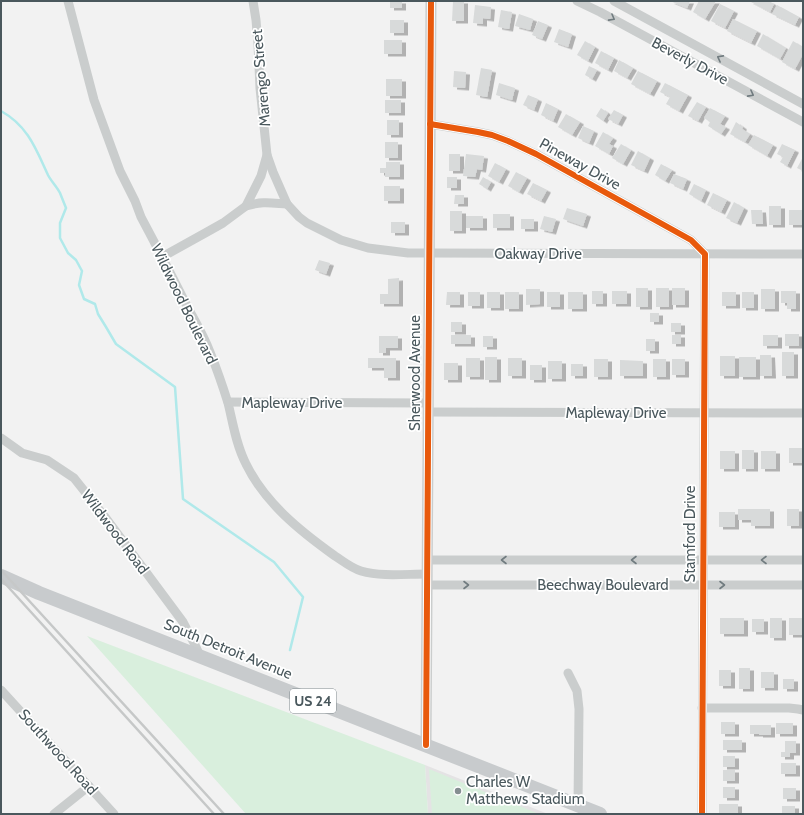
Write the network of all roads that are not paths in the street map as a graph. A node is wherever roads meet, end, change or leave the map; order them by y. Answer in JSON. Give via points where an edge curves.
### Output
{"nodes":[{"id":1,"x":68,"y":1,"type":"edge"},
{"id":2,"x":253,"y":1,"type":"edge"},
{"id":3,"x":431,"y":1,"type":"edge"},
{"id":4,"x":577,"y":1,"type":"edge"},
{"id":5,"x":614,"y":1,"type":"edge"},
{"id":6,"x":803,"y":104,"type":"edge"},
{"id":7,"x":803,"y":122,"type":"edge"},
{"id":8,"x":430,"y":124,"type":"junction"},
{"id":9,"x":268,"y":155,"type":"junction"},
{"id":10,"x":287,"y":204,"type":"junction"},
{"id":11,"x":246,"y":206,"type":"junction"},
{"id":12,"x":429,"y":253,"type":"junction"},
{"id":13,"x":705,"y":254,"type":"junction"},
{"id":14,"x":803,"y":254,"type":"edge"},
{"id":15,"x":162,"y":257,"type":"junction"},
{"id":16,"x":228,"y":402,"type":"junction"},
{"id":17,"x":428,"y":407,"type":"junction"},
{"id":18,"x":803,"y":413,"type":"edge"},
{"id":19,"x":704,"y":414,"type":"junction"},
{"id":20,"x":1,"y":438,"type":"edge"},
{"id":21,"x":427,"y":560,"type":"junction"},
{"id":22,"x":703,"y":560,"type":"junction"},
{"id":23,"x":803,"y":560,"type":"edge"},
{"id":24,"x":427,"y":574,"type":"junction"},
{"id":25,"x":1,"y":576,"type":"edge"},
{"id":26,"x":427,"y":585,"type":"junction"},
{"id":27,"x":703,"y":585,"type":"junction"},
{"id":28,"x":803,"y":585,"type":"edge"},
{"id":29,"x":200,"y":656,"type":"junction"},
{"id":30,"x":568,"y":673,"type":"dead end"},
{"id":31,"x":1,"y":690,"type":"edge"},
{"id":32,"x":702,"y":708,"type":"junction"},
{"id":33,"x":803,"y":710,"type":"edge"},
{"id":34,"x":426,"y":745,"type":"junction"},
{"id":35,"x":89,"y":786,"type":"junction"},
{"id":36,"x":578,"y":805,"type":"junction"},
{"id":37,"x":54,"y":814,"type":"edge"},
{"id":38,"x":114,"y":814,"type":"edge"},
{"id":39,"x":600,"y":814,"type":"edge"},
{"id":40,"x":702,"y":814,"type":"edge"}],
"edges":[{"from":1,"to":15,"type":"street","name":"Wildwood Boulevard","via":[[94,100],[120,171]]},
{"from":2,"to":9,"type":"street","name":"Marengo Street"},
{"from":3,"to":8,"type":"street","name":"Sherwood Avenue"},
{"from":4,"to":7,"type":"street","name":"Beverly Drive","one_way":true},
{"from":6,"to":5,"type":"street","name":"Beverly Drive","one_way":true},
{"from":8,"to":12,"type":"street","name":"Sherwood Avenue"},
{"from":8,"to":13,"type":"street","name":"Pineway Drive","via":[[492,135],[516,144],[691,240]]},
{"from":9,"to":10,"type":"street","name":"Marengo Street"},
{"from":9,"to":11,"type":"street","name":"Marengo Street"},
{"from":10,"to":11,"type":"street","name":"Marengo Street","via":[[265,202]]},
{"from":10,"to":12,"type":"street","name":"Oakway Drive","via":[[307,223],[341,240],[386,251]]},
{"from":11,"to":15,"type":"street","name":"Marengo Street","via":[[223,223]]},
{"from":12,"to":13,"type":"street","name":"Oakway Drive"},
{"from":12,"to":17,"type":"street","name":"Sherwood Avenue"},
{"from":13,"to":14,"type":"street","name":"Oakway Drive"},
{"from":13,"to":19,"type":"street","name":"Stamford Drive"},
{"from":15,"to":16,"type":"street","name":"Wildwood Boulevard","via":[[210,351]]},
{"from":16,"to":17,"type":"street","name":"Mapleway Drive"},
{"from":16,"to":24,"type":"street","name":"Wildwood Boulevard","via":[[245,463],[274,504],[299,528],[321,546],[360,571],[379,575]]},
{"from":17,"to":19,"type":"street","name":"Mapleway Drive"},
{"from":17,"to":21,"type":"street","name":"Sherwood Avenue"},
{"from":18,"to":19,"type":"street","name":"Mapleway Drive"},
{"from":19,"to":22,"type":"street","name":"Stamford Drive"},
{"from":20,"to":29,"type":"street","name":"Wildwood Road","via":[[22,453],[47,460],[74,478],[183,622]]},
{"from":22,"to":21,"type":"street","name":"Beechway Boulevard","one_way":true},
{"from":21,"to":24,"type":"street","name":"Sherwood Avenue"},
{"from":23,"to":22,"type":"street","name":"Beechway Boulevard","one_way":true},
{"from":22,"to":27,"type":"street","name":"Stamford Drive"},
{"from":24,"to":26,"type":"street","name":"Sherwood Avenue"},
{"from":25,"to":29,"type":"main road","name":"South Detroit Avenue","number":"US 24"},
{"from":26,"to":27,"type":"street","name":"Beechway Boulevard","one_way":true},
{"from":26,"to":34,"type":"street","name":"Sherwood Avenue"},
{"from":27,"to":28,"type":"street","name":"Beechway Boulevard","one_way":true},
{"from":27,"to":32,"type":"street","name":"Stamford Drive"},
{"from":29,"to":34,"type":"main road","name":"South Detroit Avenue","number":"US 24"},
{"from":30,"to":36,"type":"street","via":[[577,691],[579,709]]},
{"from":31,"to":35,"type":"street","name":"Southwood Road"},
{"from":32,"to":33,"type":"street"},
{"from":32,"to":40,"type":"street","name":"Stamford Drive"},
{"from":34,"to":36,"type":"main road","name":"South Detroit Avenue","number":"US 24"},
{"from":35,"to":37,"type":"street"},
{"from":35,"to":38,"type":"street","name":"Southwood Road"},
{"from":36,"to":39,"type":"main road","name":"South Detroit Avenue","number":"US 24"}]}
